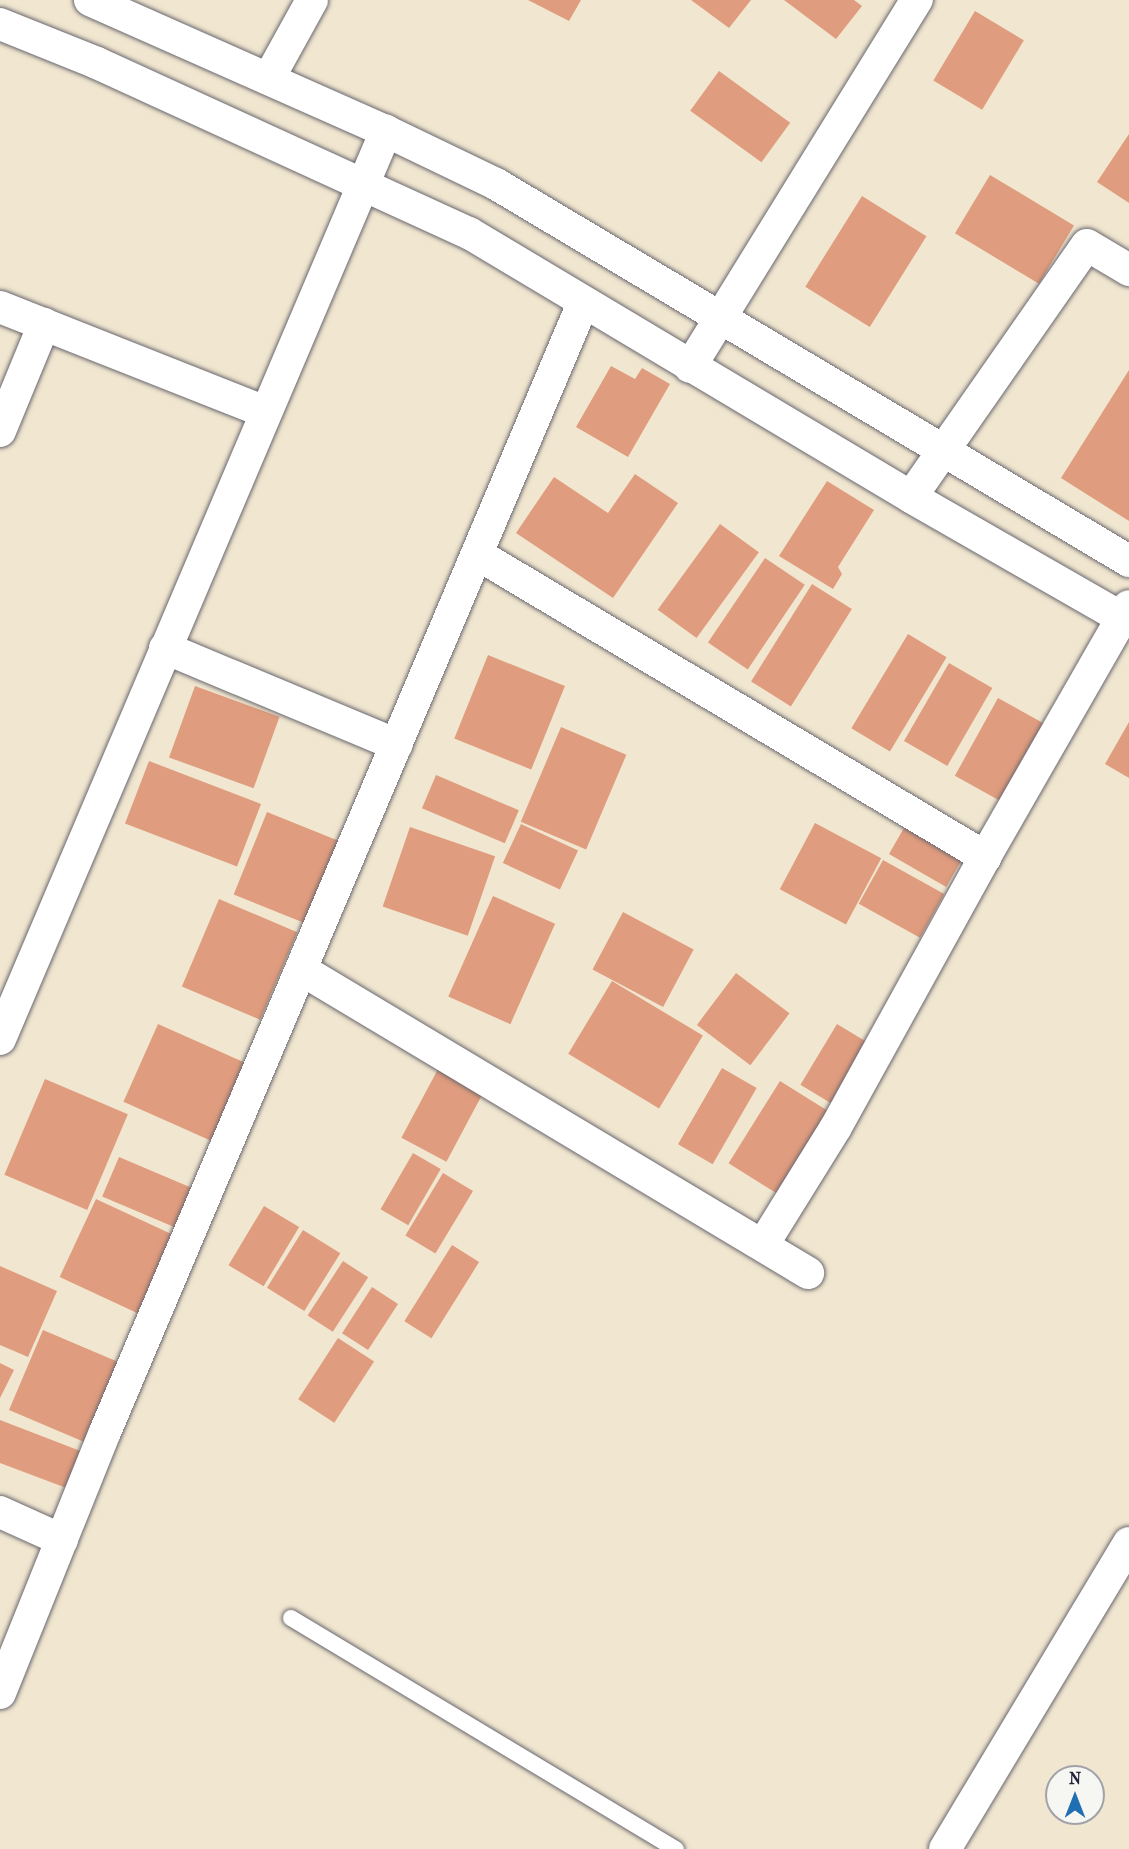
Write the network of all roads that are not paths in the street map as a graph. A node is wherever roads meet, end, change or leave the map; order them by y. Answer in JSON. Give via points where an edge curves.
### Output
{"nodes":[{"id":1,"x":90,"y":0,"type":"edge"},
{"id":2,"x":312,"y":0,"type":"edge"},
{"id":3,"x":917,"y":0,"type":"edge"},
{"id":4,"x":0,"y":24,"type":"edge"},
{"id":5,"x":269,"y":78,"type":"junction"},
{"id":6,"x":386,"y":131,"type":"junction"},
{"id":7,"x":363,"y":181,"type":"junction"},
{"id":8,"x":1129,"y":270,"type":"edge"},
{"id":9,"x":583,"y":303,"type":"junction"},
{"id":10,"x":0,"y":307,"type":"edge"},
{"id":11,"x":719,"y":320,"type":"junction"},
{"id":12,"x":44,"y":324,"type":"junction"},
{"id":13,"x":690,"y":367,"type":"junction"},
{"id":14,"x":265,"y":412,"type":"junction"},
{"id":15,"x":0,"y":431,"type":"edge"},
{"id":16,"x":943,"y":453,"type":"junction"},
{"id":17,"x":911,"y":498,"type":"junction"},
{"id":18,"x":477,"y":554,"type":"junction"},
{"id":19,"x":1129,"y":561,"type":"edge"},
{"id":20,"x":1125,"y":612,"type":"edge"},
{"id":21,"x":165,"y":648,"type":"junction"},
{"id":22,"x":397,"y":745,"type":"junction"},
{"id":23,"x":985,"y":857,"type":"junction"},
{"id":24,"x":302,"y":970,"type":"junction"},
{"id":25,"x":11,"y":980,"type":"edge"},
{"id":26,"x":0,"y":1039,"type":"edge"},
{"id":27,"x":764,"y":1243,"type":"junction"},
{"id":28,"x":808,"y":1273,"type":"dead end"},
{"id":29,"x":0,"y":1512,"type":"edge"},
{"id":30,"x":62,"y":1540,"type":"junction"},
{"id":31,"x":1129,"y":1543,"type":"edge"},
{"id":32,"x":291,"y":1618,"type":"dead end"},
{"id":33,"x":0,"y":1693,"type":"edge"},
{"id":34,"x":676,"y":1849,"type":"edge"},
{"id":35,"x":945,"y":1849,"type":"edge"}],
"edges":[{"from":1,"to":5,"type":"street"},
{"from":2,"to":5,"type":"street"},
{"from":3,"to":11,"type":"street"},
{"from":4,"to":7,"type":"street","via":[[98,63]]},
{"from":5,"to":6,"type":"street"},
{"from":6,"to":7,"type":"street"},
{"from":6,"to":11,"type":"street","via":[[496,184]]},
{"from":7,"to":9,"type":"street","via":[[469,233]]},
{"from":7,"to":14,"type":"street"},
{"from":8,"to":16,"type":"street","via":[[1087,245]]},
{"from":9,"to":13,"type":"street"},
{"from":9,"to":18,"type":"street"},
{"from":10,"to":12,"type":"street"},
{"from":11,"to":13,"type":"street"},
{"from":11,"to":16,"type":"street"},
{"from":12,"to":14,"type":"street"},
{"from":12,"to":15,"type":"street"},
{"from":13,"to":17,"type":"street"},
{"from":14,"to":21,"type":"street"},
{"from":16,"to":17,"type":"street"},
{"from":16,"to":19,"type":"street"},
{"from":17,"to":20,"type":"street"},
{"from":18,"to":22,"type":"street"},
{"from":18,"to":23,"type":"street"},
{"from":20,"to":23,"type":"street"},
{"from":21,"to":22,"type":"street"},
{"from":21,"to":25,"type":"street"},
{"from":22,"to":24,"type":"street"},
{"from":23,"to":27,"type":"street","via":[[836,1127]]},
{"from":24,"to":27,"type":"street"},
{"from":24,"to":30,"type":"street"},
{"from":25,"to":26,"type":"street"},
{"from":27,"to":28,"type":"street"},
{"from":29,"to":30,"type":"street"},
{"from":30,"to":33,"type":"street"},
{"from":31,"to":35,"type":"street"},
{"from":32,"to":34,"type":"lane"}]}
